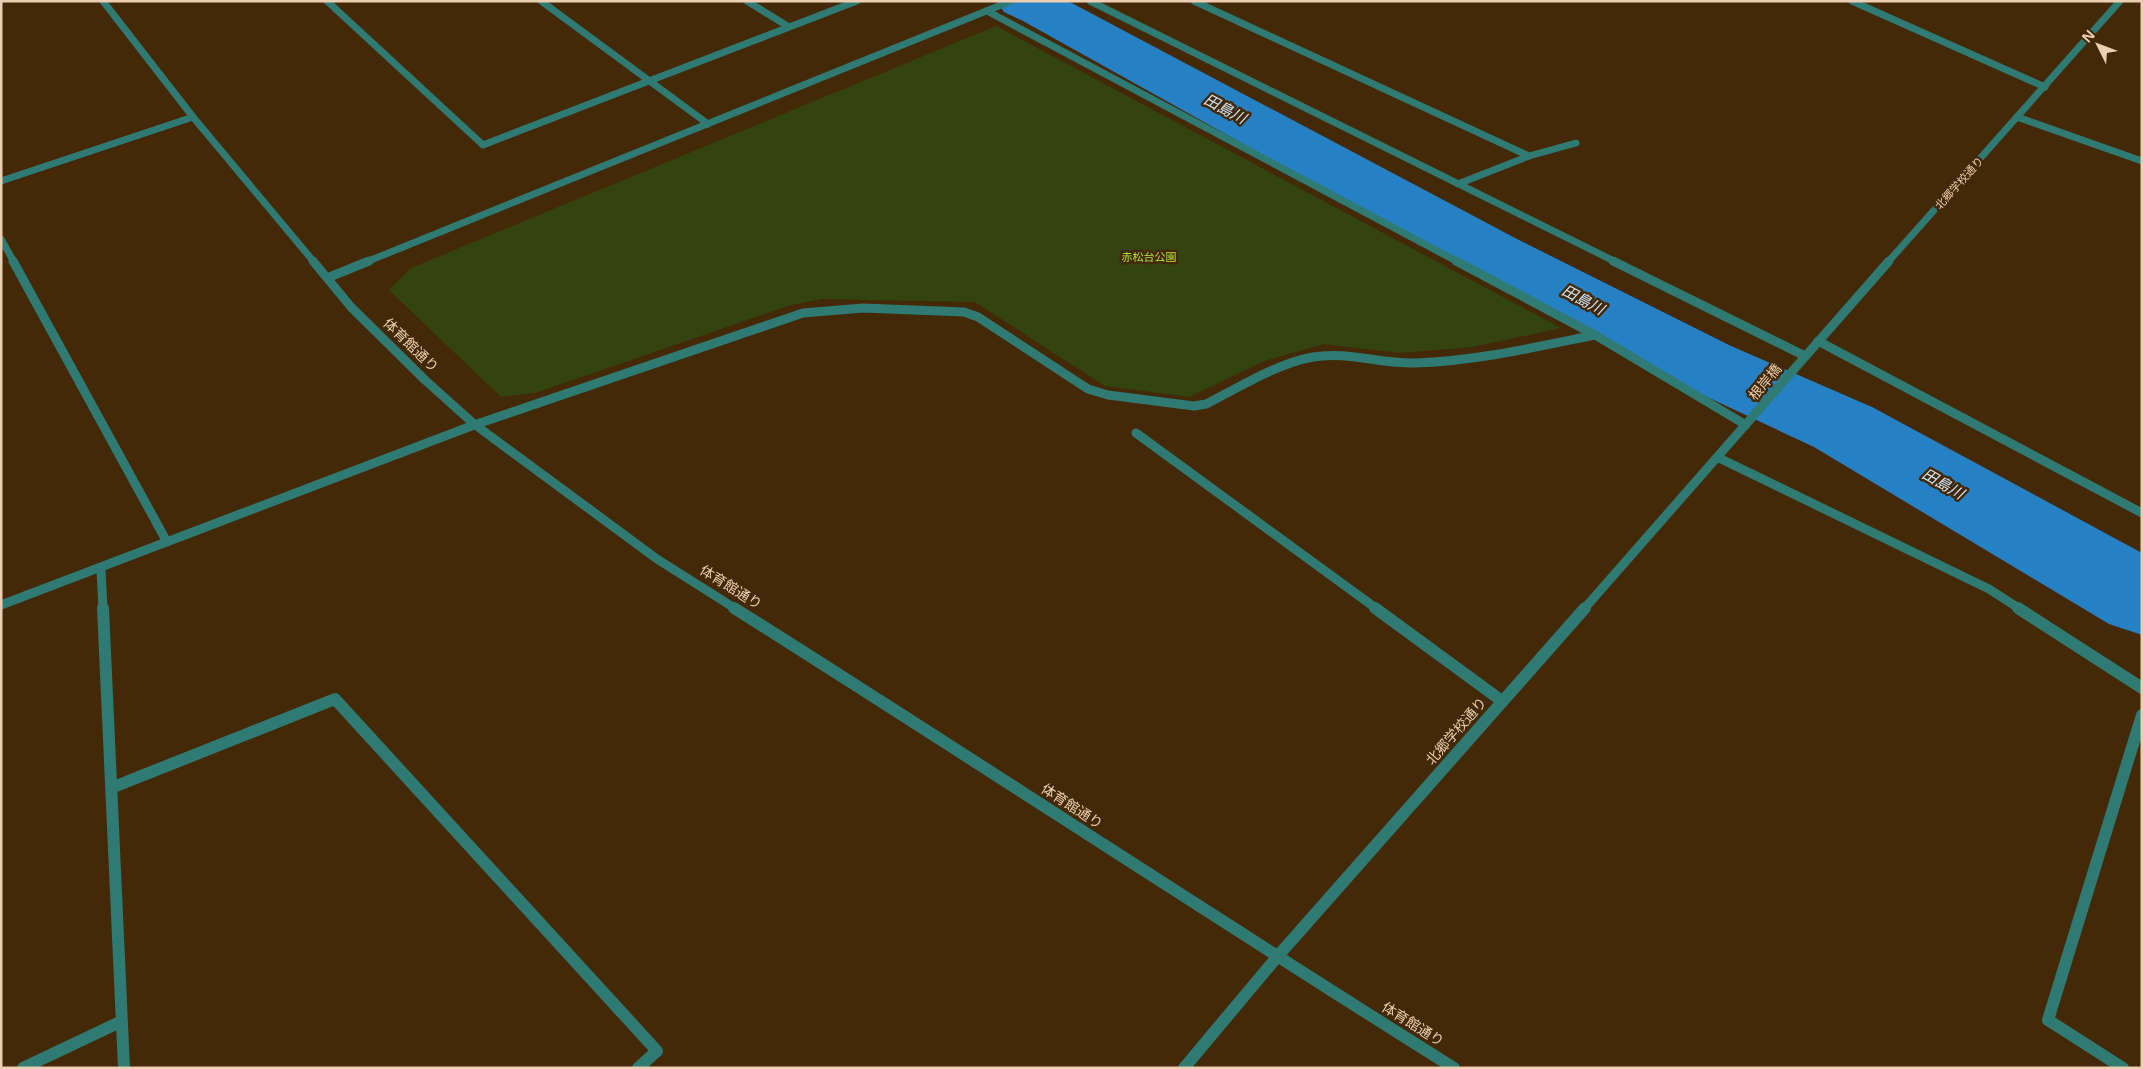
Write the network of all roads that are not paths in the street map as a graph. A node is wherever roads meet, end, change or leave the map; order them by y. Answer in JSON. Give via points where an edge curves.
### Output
{"nodes":[{"id":1,"x":103,"y":1,"type":"edge"},
{"id":2,"x":327,"y":1,"type":"edge"},
{"id":3,"x":541,"y":1,"type":"edge"},
{"id":4,"x":747,"y":1,"type":"edge"},
{"id":5,"x":858,"y":1,"type":"edge"},
{"id":6,"x":1011,"y":1,"type":"edge"},
{"id":7,"x":1090,"y":1,"type":"edge"},
{"id":8,"x":1194,"y":1,"type":"edge"},
{"id":9,"x":1852,"y":1,"type":"edge"},
{"id":10,"x":2120,"y":1,"type":"edge"},
{"id":11,"x":991,"y":10,"type":"junction"},
{"id":12,"x":789,"y":27,"type":"junction"},
{"id":13,"x":650,"y":81,"type":"junction"},
{"id":14,"x":2045,"y":87,"type":"junction"},
{"id":15,"x":193,"y":117,"type":"junction"},
{"id":16,"x":2017,"y":117,"type":"junction"},
{"id":17,"x":708,"y":124,"type":"junction"},
{"id":18,"x":1576,"y":143,"type":"dead end"},
{"id":19,"x":1529,"y":156,"type":"junction"},
{"id":20,"x":2142,"y":161,"type":"edge"},
{"id":21,"x":1,"y":181,"type":"edge"},
{"id":22,"x":1458,"y":184,"type":"junction"},
{"id":23,"x":1,"y":239,"type":"edge"},
{"id":24,"x":327,"y":278,"type":"junction"},
{"id":25,"x":1595,"y":335,"type":"junction"},
{"id":26,"x":1818,"y":341,"type":"junction"},
{"id":27,"x":1805,"y":356,"type":"junction"},
{"id":28,"x":1798,"y":365,"type":"joint"},
{"id":29,"x":1754,"y":416,"type":"joint"},
{"id":30,"x":474,"y":424,"type":"junction"},
{"id":31,"x":1746,"y":425,"type":"junction"},
{"id":32,"x":1136,"y":433,"type":"dead end"},
{"id":33,"x":1717,"y":458,"type":"junction"},
{"id":34,"x":2142,"y":513,"type":"edge"},
{"id":35,"x":167,"y":542,"type":"junction"},
{"id":36,"x":101,"y":570,"type":"junction"},
{"id":37,"x":1,"y":605,"type":"edge"},
{"id":38,"x":2142,"y":688,"type":"edge"},
{"id":39,"x":1502,"y":701,"type":"junction"},
{"id":40,"x":2142,"y":715,"type":"edge"},
{"id":41,"x":111,"y":788,"type":"junction"},
{"id":42,"x":1278,"y":957,"type":"junction"},
{"id":43,"x":122,"y":1021,"type":"junction"},
{"id":44,"x":23,"y":1068,"type":"edge"},
{"id":45,"x":124,"y":1068,"type":"edge"},
{"id":46,"x":638,"y":1068,"type":"edge"},
{"id":47,"x":1184,"y":1068,"type":"edge"},
{"id":48,"x":1454,"y":1068,"type":"edge"},
{"id":49,"x":2123,"y":1068,"type":"edge"}],
"edges":[{"from":1,"to":15,"type":"street","name":"体育館通り"},
{"from":2,"to":13,"type":"street","via":[[483,144]]},
{"from":3,"to":13,"type":"street"},
{"from":4,"to":12,"type":"street"},
{"from":5,"to":12,"type":"street"},
{"from":6,"to":11,"type":"street"},
{"from":7,"to":22,"type":"street"},
{"from":8,"to":19,"type":"street"},
{"from":9,"to":14,"type":"street"},
{"from":10,"to":14,"type":"street","name":"北郷学校通り"},
{"from":11,"to":17,"type":"street"},
{"from":11,"to":25,"type":"street"},
{"from":12,"to":13,"type":"street"},
{"from":13,"to":17,"type":"street"},
{"from":14,"to":16,"type":"street","name":"北郷学校通り"},
{"from":15,"to":21,"type":"street"},
{"from":15,"to":24,"type":"street","name":"体育館通り"},
{"from":16,"to":20,"type":"street"},
{"from":16,"to":26,"type":"street","name":"北郷学校通り"},
{"from":17,"to":24,"type":"street"},
{"from":18,"to":19,"type":"street"},
{"from":19,"to":22,"type":"street"},
{"from":22,"to":27,"type":"street"},
{"from":23,"to":35,"type":"street"},
{"from":24,"to":30,"type":"street","name":"体育館通り","via":[[385,342]]},
{"from":25,"to":30,"type":"street","via":[[1482,357],[1423,362],[1315,357],[1206,404],[1194,406],[1108,395],[1088,389],[978,316],[964,312],[833,308],[802,313]]},
{"from":25,"to":31,"type":"street"},
{"from":26,"to":27,"type":"street","name":"北郷学校通り"},
{"from":26,"to":34,"type":"street"},
{"from":27,"to":28,"type":"street","name":"北郷学校通り"},
{"from":28,"to":29,"type":"street","name":"根岸橋"},
{"from":29,"to":31,"type":"street","name":"北郷学校通り"},
{"from":30,"to":35,"type":"street"},
{"from":30,"to":42,"type":"street","name":"体育館通り","via":[[657,559]]},
{"from":31,"to":33,"type":"street","name":"北郷学校通り"},
{"from":32,"to":39,"type":"street"},
{"from":33,"to":38,"type":"street","via":[[1989,590]]},
{"from":33,"to":39,"type":"street","name":"北郷学校通り"},
{"from":35,"to":36,"type":"street"},
{"from":36,"to":37,"type":"street"},
{"from":36,"to":41,"type":"street"},
{"from":39,"to":42,"type":"street","name":"北郷学校通り"},
{"from":40,"to":49,"type":"street","via":[[2048,1020]]},
{"from":41,"to":43,"type":"street"},
{"from":41,"to":46,"type":"street","via":[[335,699],[657,1051]]},
{"from":42,"to":47,"type":"street","name":"北郷学校通り"},
{"from":42,"to":48,"type":"street","name":"体育館通り"},
{"from":43,"to":44,"type":"street"},
{"from":43,"to":45,"type":"street"}]}
